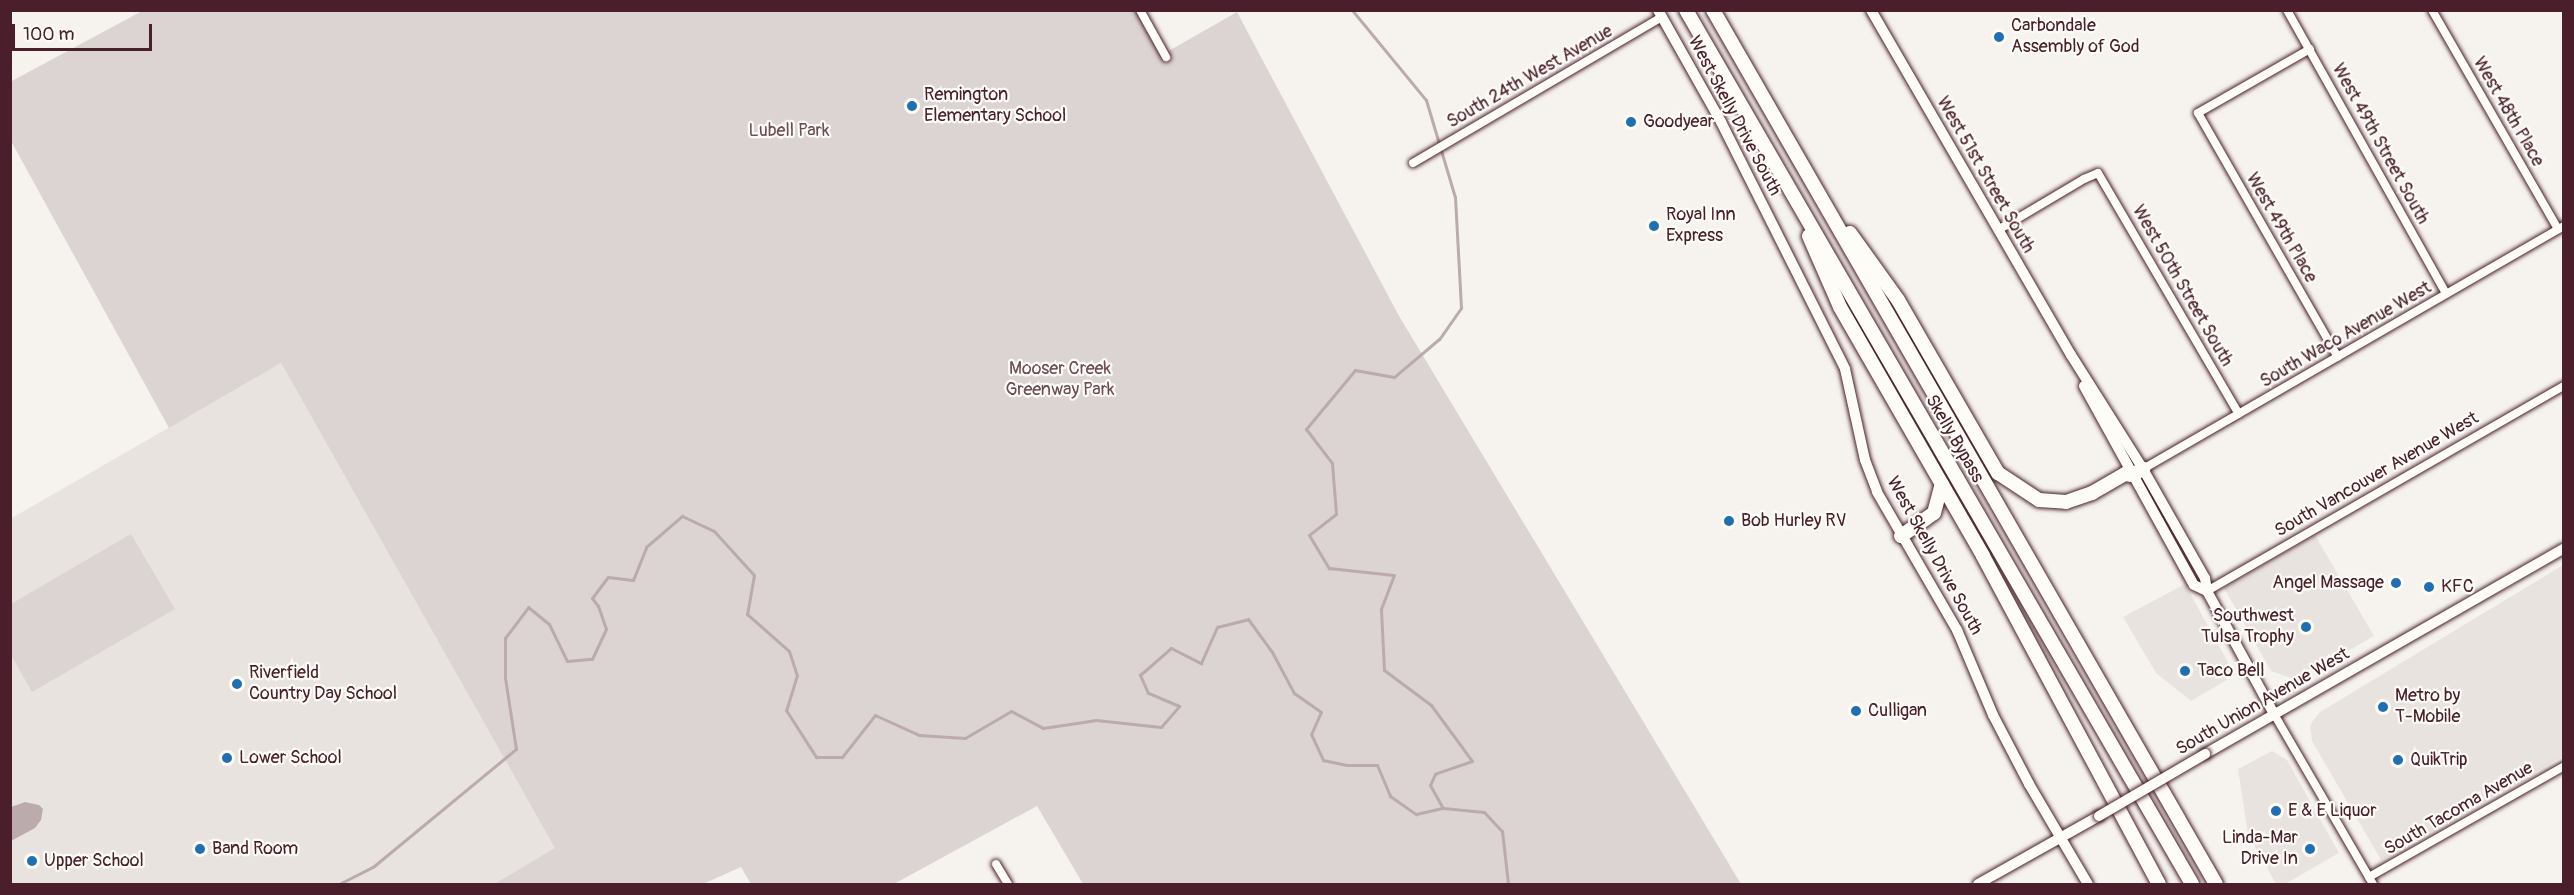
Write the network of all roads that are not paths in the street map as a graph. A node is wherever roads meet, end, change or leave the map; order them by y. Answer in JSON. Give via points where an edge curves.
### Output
{"nodes":[{"id":1,"x":1140,"y":10,"type":"edge"},
{"id":2,"x":1686,"y":10,"type":"edge"},
{"id":3,"x":1713,"y":10,"type":"edge"},
{"id":4,"x":1871,"y":10,"type":"edge"},
{"id":5,"x":2287,"y":10,"type":"edge"},
{"id":6,"x":2432,"y":10,"type":"edge"},
{"id":7,"x":1660,"y":14,"type":"edge"},
{"id":8,"x":2310,"y":49,"type":"junction"},
{"id":9,"x":1166,"y":57,"type":"dead end"},
{"id":10,"x":1413,"y":163,"type":"dead end"},
{"id":11,"x":1802,"y":166,"type":"junction"},
{"id":12,"x":1782,"y":177,"type":"junction"},
{"id":13,"x":2561,"y":227,"type":"edge"},
{"id":14,"x":1998,"y":230,"type":"junction"},
{"id":15,"x":2446,"y":293,"type":"junction"},
{"id":16,"x":2338,"y":357,"type":"junction"},
{"id":17,"x":2564,"y":386,"type":"edge"},
{"id":18,"x":2239,"y":414,"type":"junction"},
{"id":19,"x":2138,"y":472,"type":"junction"},
{"id":20,"x":1942,"y":484,"type":"junction"},
{"id":21,"x":1901,"y":536,"type":"junction"},
{"id":22,"x":2564,"y":548,"type":"edge"},
{"id":23,"x":2207,"y":591,"type":"junction"},
{"id":24,"x":2274,"y":714,"type":"junction"},
{"id":25,"x":2564,"y":766,"type":"edge"},
{"id":26,"x":2061,"y":837,"type":"junction"},
{"id":27,"x":996,"y":864,"type":"dead end"},
{"id":28,"x":2371,"y":881,"type":"edge"},
{"id":29,"x":1008,"y":885,"type":"edge"},
{"id":30,"x":1978,"y":885,"type":"edge"},
{"id":31,"x":2088,"y":885,"type":"edge"},
{"id":32,"x":2159,"y":885,"type":"edge"},
{"id":33,"x":2192,"y":885,"type":"edge"},
{"id":34,"x":2216,"y":885,"type":"edge"}],
"edges":[{"from":1,"to":9,"type":"street"},
{"from":2,"to":12,"type":"highway","name":"Skelly Bypass"},
{"from":3,"to":11,"type":"highway","name":"Skelly Bypass"},
{"from":4,"to":14,"type":"street","name":"West 51st Street South"},
{"from":5,"to":8,"type":"street","name":"West 49th Street South"},
{"from":6,"to":13,"type":"street","name":"West 48th Place"},
{"from":7,"to":10,"type":"street","name":"South 24th West Avenue"},
{"from":7,"to":21,"type":"street","name":"West Skelly Drive South","via":[[1721,122],[1845,369],[1873,484]]},
{"from":8,"to":15,"type":"street","name":"West 49th Street South"},
{"from":8,"to":16,"type":"street","name":"West 49th Place","via":[[2198,113]]},
{"from":11,"to":19,"type":"highway","via":[[1898,300],[1998,473],[2039,500],[2066,502],[2092,493],[2125,474]]},
{"from":11,"to":34,"type":"highway","name":"Skelly Bypass"},
{"from":12,"to":20,"type":"highway","via":[[1840,307]]},
{"from":12,"to":33,"type":"highway","name":"Skelly Bypass"},
{"from":13,"to":15,"type":"street","name":"South Waco Avenue West"},
{"from":14,"to":18,"type":"street","name":"West 50th Street South","via":[[2098,173]]},
{"from":14,"to":19,"type":"street","name":"West 51st Street South"},
{"from":15,"to":16,"type":"street","name":"South Waco Avenue West"},
{"from":16,"to":18,"type":"street","name":"South Waco Avenue West"},
{"from":17,"to":23,"type":"street","name":"South Vancouver Avenue West"},
{"from":18,"to":19,"type":"street","name":"South Waco Avenue West"},
{"from":19,"to":23,"type":"street","name":"West 51st Street South","via":[[2205,578]]},
{"from":20,"to":21,"type":"highway","via":[[1934,513]]},
{"from":20,"to":32,"type":"highway"},
{"from":21,"to":26,"type":"street","name":"West Skelly Drive South","via":[[1957,630],[1993,715]]},
{"from":22,"to":24,"type":"street","name":"South Union Avenue West"},
{"from":23,"to":24,"type":"street","name":"West 51st Street South"},
{"from":24,"to":26,"type":"street","name":"South Union Avenue West","bridge":true},
{"from":24,"to":28,"type":"street","name":"West 51st Street South"},
{"from":25,"to":28,"type":"street","name":"South Tacoma Avenue"},
{"from":26,"to":30,"type":"street","name":"South Union Avenue West"},
{"from":26,"to":31,"type":"street","name":"West Skelly Drive South"},
{"from":27,"to":29,"type":"street"}]}
